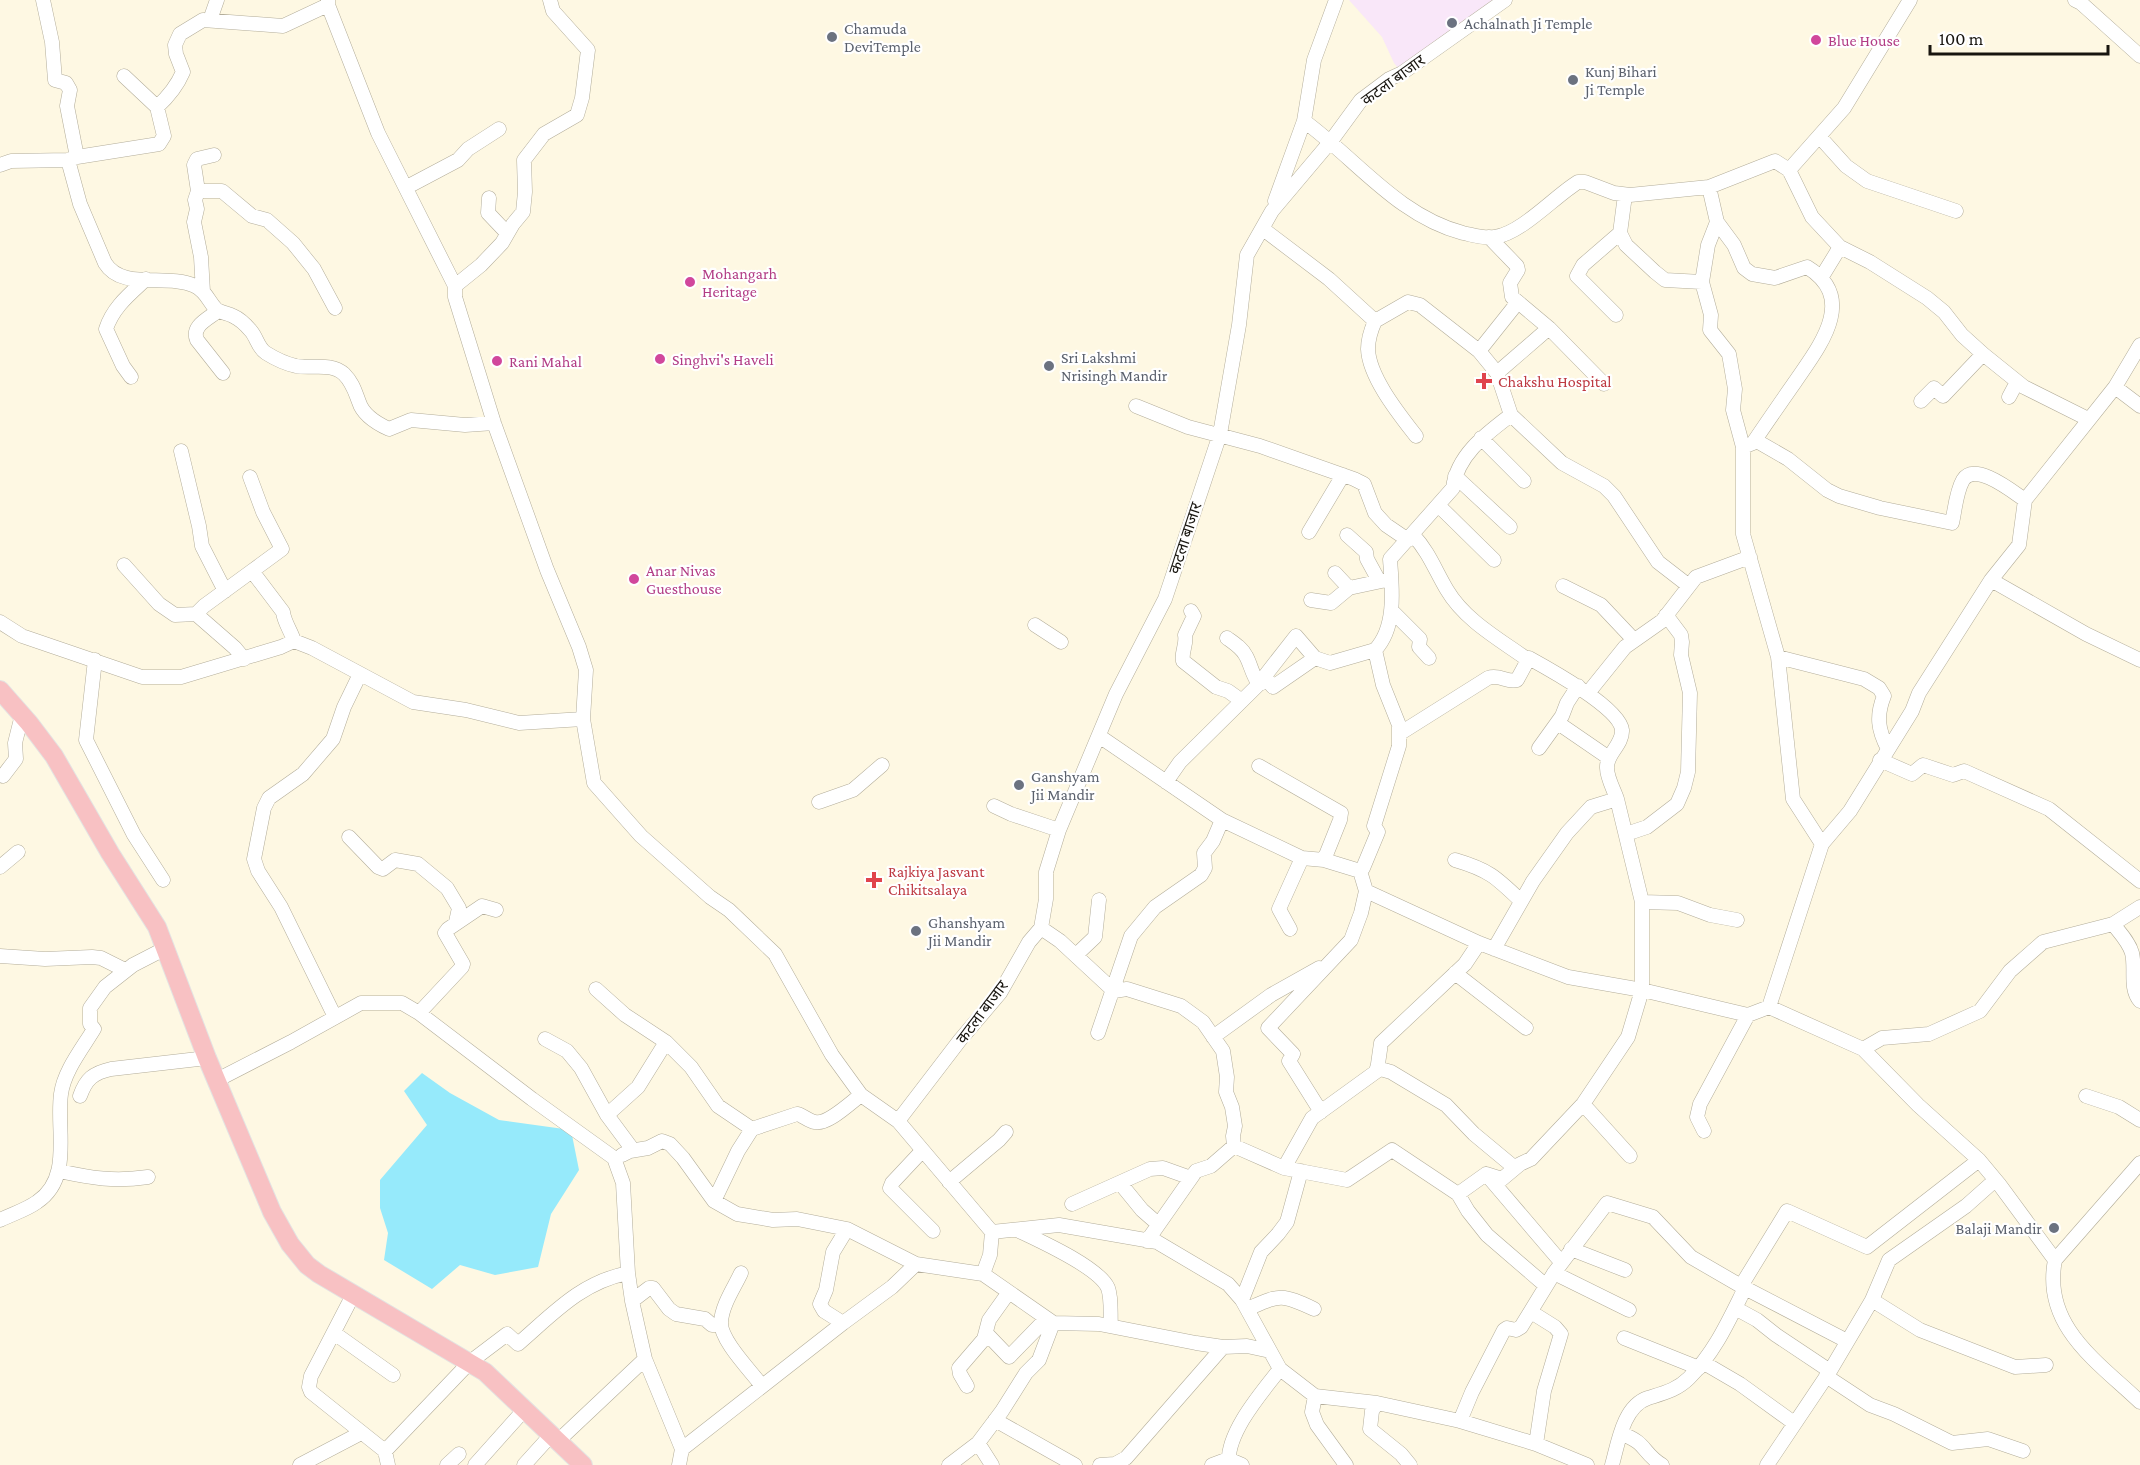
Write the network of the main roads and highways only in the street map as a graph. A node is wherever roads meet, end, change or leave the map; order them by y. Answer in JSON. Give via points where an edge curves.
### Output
{"nodes":[{"id":1,"x":0,"y":690,"type":"edge"},
{"id":2,"x":583,"y":1465,"type":"edge"}],
"edges":[{"from":1,"to":2,"type":"main road","via":[[54,756],[157,927],[207,1058],[272,1212],[290,1244],[353,1295],[485,1372]]}]}
